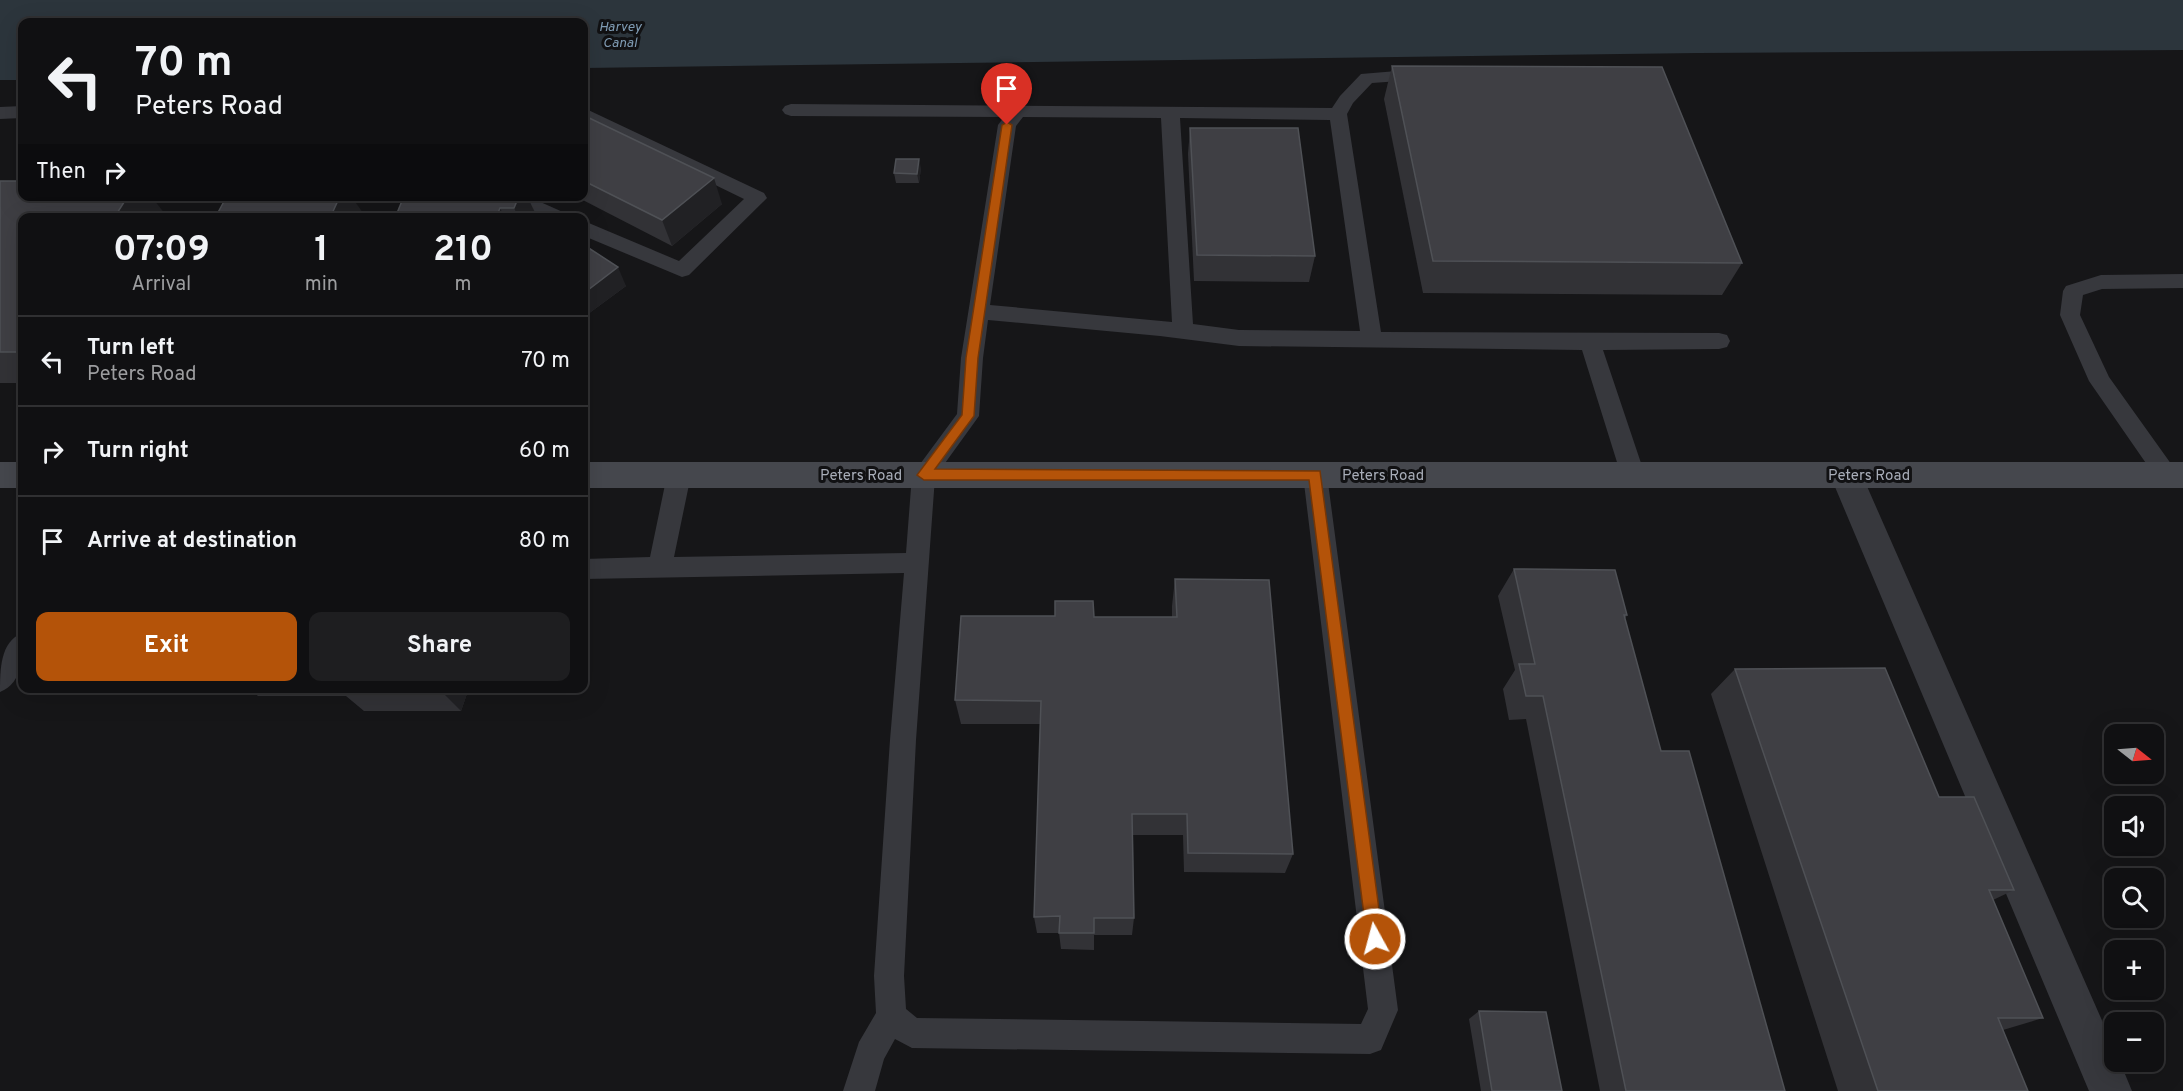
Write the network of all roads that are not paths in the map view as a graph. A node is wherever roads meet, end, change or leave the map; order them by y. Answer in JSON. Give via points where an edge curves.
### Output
{"nodes":[{"id":1,"x":1421,"y":75,"type":"edge"},
{"id":2,"x":792,"y":110,"type":"dead end"},
{"id":3,"x":1018,"y":111,"type":"junction"},
{"id":4,"x":18,"y":112,"type":"edge"},
{"id":5,"x":1170,"y":112,"type":"junction"},
{"id":6,"x":0,"y":113,"type":"edge"},
{"id":7,"x":1338,"y":114,"type":"junction"},
{"id":8,"x":588,"y":116,"type":"edge"},
{"id":9,"x":520,"y":201,"type":"edge"},
{"id":10,"x":547,"y":213,"type":"edge"},
{"id":11,"x":588,"y":230,"type":"edge"},
{"id":12,"x":2183,"y":281,"type":"edge"},
{"id":13,"x":979,"y":312,"type":"junction"},
{"id":14,"x":1183,"y":331,"type":"junction"},
{"id":15,"x":1372,"y":339,"type":"junction"},
{"id":16,"x":1719,"y":341,"type":"dead end"},
{"id":17,"x":1590,"y":342,"type":"junction"},
{"id":18,"x":0,"y":475,"type":"edge"},
{"id":19,"x":18,"y":475,"type":"edge"},
{"id":20,"x":588,"y":475,"type":"edge"},
{"id":21,"x":679,"y":475,"type":"junction"},
{"id":22,"x":924,"y":475,"type":"junction"},
{"id":23,"x":1315,"y":475,"type":"junction"},
{"id":24,"x":1633,"y":475,"type":"junction"},
{"id":25,"x":1846,"y":475,"type":"junction"},
{"id":26,"x":2175,"y":475,"type":"edge"},
{"id":27,"x":917,"y":563,"type":"junction"},
{"id":28,"x":660,"y":568,"type":"junction"},
{"id":29,"x":588,"y":569,"type":"edge"},
{"id":30,"x":18,"y":651,"type":"edge"},
{"id":31,"x":0,"y":680,"type":"edge"},
{"id":32,"x":891,"y":1016,"type":"junction"},
{"id":33,"x":859,"y":1091,"type":"edge"},
{"id":34,"x":2111,"y":1091,"type":"edge"}],
"edges":[{"from":1,"to":7,"type":"lane","via":[[1367,78]]},
{"from":2,"to":3,"type":"lane"},
{"from":3,"to":5,"type":"lane"},
{"from":3,"to":13,"type":"lane","via":[[1007,125]]},
{"from":4,"to":6,"type":"lane"},
{"from":5,"to":7,"type":"lane"},
{"from":5,"to":14,"type":"lane"},
{"from":7,"to":15,"type":"lane"},
{"from":8,"to":11,"type":"lane","via":[[757,198],[682,270]]},
{"from":9,"to":10,"type":"lane"},
{"from":12,"to":26,"type":"lane","via":[[2101,282],[2073,291],[2070,315],[2100,381]]},
{"from":13,"to":14,"type":"lane"},
{"from":13,"to":22,"type":"lane","via":[[968,416]]},
{"from":14,"to":15,"type":"lane","via":[[1239,338]]},
{"from":15,"to":17,"type":"lane"},
{"from":16,"to":17,"type":"lane"},
{"from":17,"to":24,"type":"lane"},
{"from":18,"to":19,"type":"main road"},
{"from":20,"to":21,"type":"main road","name":"Peters Road"},
{"from":21,"to":22,"type":"main road","name":"Peters Road"},
{"from":21,"to":28,"type":"lane"},
{"from":22,"to":23,"type":"main road","name":"Peters Road"},
{"from":22,"to":27,"type":"lane"},
{"from":23,"to":24,"type":"main road","name":"Peters Road"},
{"from":23,"to":32,"type":"lane","via":[[1383,1010],[1370,1039],[912,1033]]},
{"from":24,"to":25,"type":"main road","name":"Peters Road"},
{"from":25,"to":26,"type":"main road","name":"Peters Road"},
{"from":25,"to":34,"type":"street"},
{"from":27,"to":28,"type":"lane"},
{"from":27,"to":32,"type":"lane","via":[[889,976]]},
{"from":28,"to":29,"type":"lane"},
{"from":30,"to":31,"type":"lane"},
{"from":32,"to":33,"type":"lane","via":[[870,1053]]}]}
